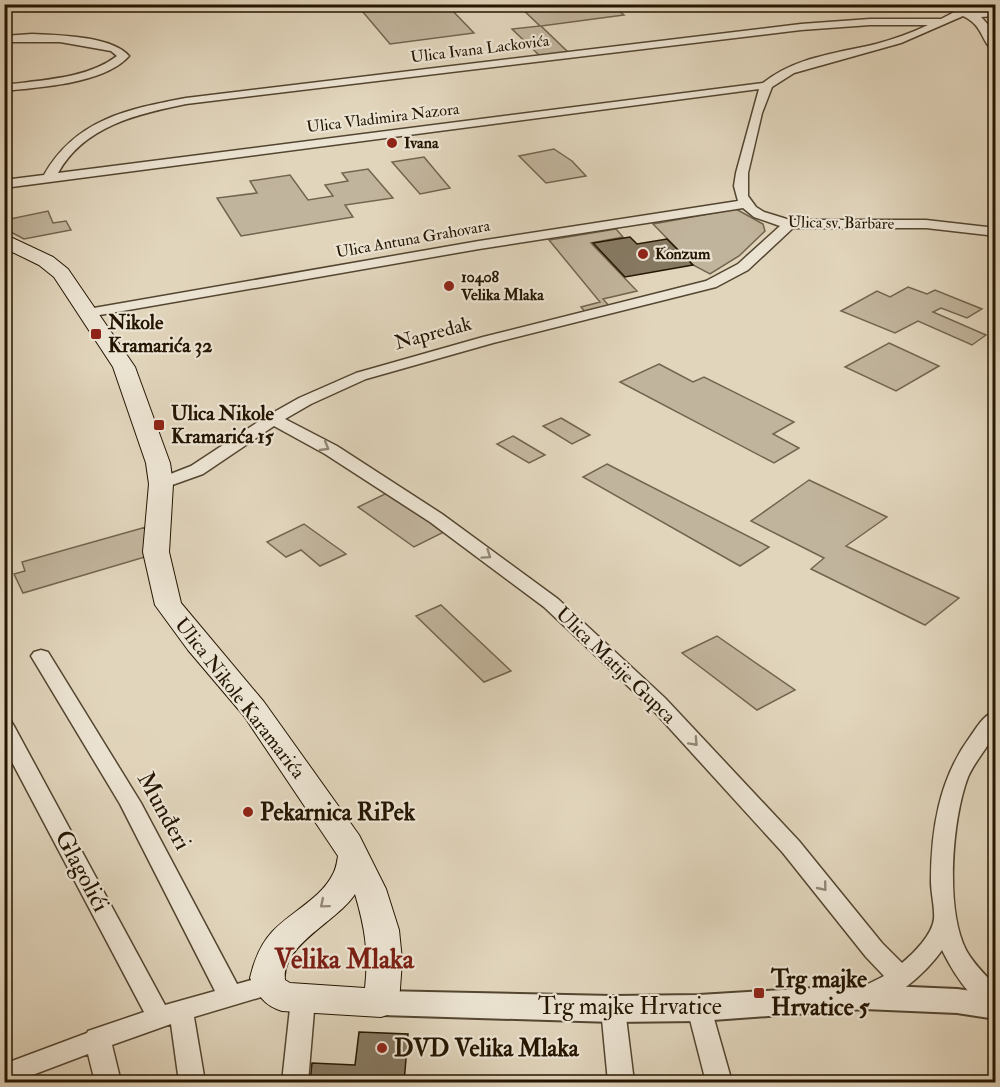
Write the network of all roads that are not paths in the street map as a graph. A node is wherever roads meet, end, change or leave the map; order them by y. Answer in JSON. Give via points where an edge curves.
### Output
{"nodes":[{"id":1,"x":970,"y":10,"type":"edge"},
{"id":2,"x":996,"y":13,"type":"edge"},
{"id":3,"x":942,"y":22,"type":"junction"},
{"id":4,"x":4,"y":39,"type":"edge"},
{"id":5,"x":996,"y":49,"type":"edge"},
{"id":6,"x":766,"y":86,"type":"junction"},
{"id":7,"x":4,"y":88,"type":"edge"},
{"id":8,"x":49,"y":178,"type":"junction"},
{"id":9,"x":4,"y":184,"type":"edge"},
{"id":10,"x":744,"y":204,"type":"junction"},
{"id":11,"x":790,"y":224,"type":"junction"},
{"id":12,"x":996,"y":232,"type":"edge"},
{"id":13,"x":4,"y":240,"type":"edge"},
{"id":14,"x":88,"y":313,"type":"junction"},
{"id":15,"x":273,"y":419,"type":"junction"},
{"id":16,"x":161,"y":484,"type":"junction"},
{"id":17,"x":41,"y":656,"type":"dead end"},
{"id":18,"x":996,"y":718,"type":"edge"},
{"id":19,"x":4,"y":726,"type":"edge"},
{"id":20,"x":354,"y":856,"type":"junction"},
{"id":21,"x":946,"y":919,"type":"junction"},
{"id":22,"x":900,"y":978,"type":"junction"},
{"id":23,"x":269,"y":985,"type":"junction"},
{"id":24,"x":864,"y":997,"type":"junction"},
{"id":25,"x":230,"y":998,"type":"junction"},
{"id":26,"x":303,"y":999,"type":"junction"},
{"id":27,"x":996,"y":1001,"type":"edge"},
{"id":28,"x":381,"y":1004,"type":"junction"},
{"id":29,"x":996,"y":1007,"type":"edge"},
{"id":30,"x":699,"y":1008,"type":"junction"},
{"id":31,"x":613,"y":1010,"type":"junction"},
{"id":32,"x":170,"y":1013,"type":"junction"},
{"id":33,"x":97,"y":1038,"type":"junction"},
{"id":34,"x":4,"y":1075,"type":"edge"},
{"id":35,"x":108,"y":1083,"type":"edge"},
{"id":36,"x":192,"y":1083,"type":"edge"},
{"id":37,"x":295,"y":1083,"type":"edge"},
{"id":38,"x":621,"y":1083,"type":"edge"},
{"id":39,"x":719,"y":1083,"type":"edge"}],
"edges":[{"from":1,"to":2,"type":"street"},
{"from":1,"to":3,"type":"street"},
{"from":1,"to":5,"type":"street","via":[[985,27]]},
{"from":3,"to":6,"type":"street","via":[[886,45],[796,69]]},
{"from":3,"to":8,"type":"street","name":"Ulica Ivana Lackovića","via":[[811,26],[186,101],[138,111],[94,129],[66,151]]},
{"from":4,"to":7,"type":"street","via":[[51,38],[115,49],[124,56],[108,66],[69,79]]},
{"from":6,"to":8,"type":"street","name":"Ulica Vladimira Nazora"},
{"from":6,"to":10,"type":"street","via":[[740,184]]},
{"from":8,"to":9,"type":"street","name":"Ulica Vladimira Nazora"},
{"from":10,"to":11,"type":"street","name":"Ulica sv. Barbare","via":[[763,216]]},
{"from":10,"to":14,"type":"street","name":"Ulica Antuna Grahovara"},
{"from":11,"to":12,"type":"street","name":"Ulica sv. Barbare","via":[[926,224]]},
{"from":11,"to":15,"type":"street","name":"Napredak","via":[[743,267],[711,284],[385,368],[328,389]]},
{"from":13,"to":14,"type":"main road","name":"Ulica Nikole Karamarića","via":[[55,267]]},
{"from":14,"to":16,"type":"main road","name":"Ulica Nikole Karamarića","via":[[116,351],[132,383]]},
{"from":15,"to":16,"type":"street","name":"Napredak","via":[[197,470]]},
{"from":15,"to":22,"type":"street","name":"Ulica Matije Gupca","one_way":true,"via":[[331,450],[436,518],[550,603],[658,704],[725,775]]},
{"from":16,"to":20,"type":"main road","name":"Ulica Nikole Karamarića","via":[[156,552],[168,604],[291,759]]},
{"from":17,"to":25,"type":"street","name":"Munđeri","via":[[156,849]]},
{"from":18,"to":21,"type":"street","via":[[977,740],[959,773],[948,807],[943,848]]},
{"from":19,"to":32,"type":"street","name":"Glagolići"},
{"from":20,"to":23,"type":"main road","one_way":true,"via":[[345,884],[278,948],[267,970]]},
{"from":20,"to":28,"type":"main road","name":"Ulica Nikole Karamarića","via":[[377,908],[382,930],[385,960]]},
{"from":21,"to":22,"type":"street","via":[[940,938],[926,956]]},
{"from":21,"to":27,"type":"street","via":[[961,962]]},
{"from":22,"to":24,"type":"street"},
{"from":23,"to":25,"type":"street"},
{"from":23,"to":26,"type":"main road","name":"Trg majke Hrvatice","via":[[282,997]]},
{"from":24,"to":29,"type":"street","name":"Trg majke Hrvatice","via":[[957,1001]]},
{"from":24,"to":30,"type":"street","name":"Trg majke Hrvatice"},
{"from":25,"to":32,"type":"street"},
{"from":26,"to":28,"type":"main road","name":"Trg majke Hrvatice"},
{"from":26,"to":37,"type":"street"},
{"from":28,"to":31,"type":"street","name":"Trg majke Hrvatice"},
{"from":30,"to":31,"type":"street","name":"Trg majke Hrvatice"},
{"from":30,"to":39,"type":"street"},
{"from":31,"to":38,"type":"street"},
{"from":32,"to":33,"type":"street"},
{"from":32,"to":36,"type":"street","name":"Glagolići"},
{"from":33,"to":34,"type":"street"},
{"from":33,"to":35,"type":"street"}]}
